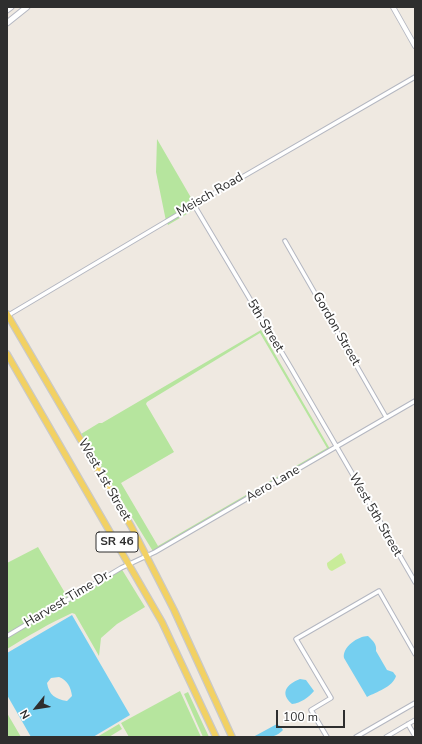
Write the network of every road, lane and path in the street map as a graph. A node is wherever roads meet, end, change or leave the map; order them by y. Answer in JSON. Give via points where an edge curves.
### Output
{"nodes":[{"id":1,"x":11,"y":7,"type":"edge"},
{"id":2,"x":27,"y":7,"type":"edge"},
{"id":3,"x":393,"y":7,"type":"edge"},
{"id":4,"x":7,"y":10,"type":"edge"},
{"id":5,"x":7,"y":23,"type":"edge"},
{"id":6,"x":415,"y":46,"type":"edge"},
{"id":7,"x":415,"y":77,"type":"edge"},
{"id":8,"x":194,"y":205,"type":"junction"},
{"id":9,"x":285,"y":241,"type":"dead end"},
{"id":10,"x":7,"y":315,"type":"edge"},
{"id":11,"x":7,"y":354,"type":"edge"},
{"id":12,"x":415,"y":400,"type":"edge"},
{"id":13,"x":386,"y":417,"type":"junction"},
{"id":14,"x":336,"y":447,"type":"junction"},
{"id":15,"x":147,"y":556,"type":"junction"},
{"id":16,"x":130,"y":564,"type":"junction"},
{"id":17,"x":415,"y":582,"type":"edge"},
{"id":18,"x":7,"y":636,"type":"edge"},
{"id":19,"x":415,"y":654,"type":"edge"},
{"id":20,"x":415,"y":704,"type":"edge"},
{"id":21,"x":415,"y":720,"type":"edge"},
{"id":22,"x":408,"y":724,"type":"junction"},
{"id":23,"x":415,"y":736,"type":"edge"},
{"id":24,"x":216,"y":737,"type":"edge"},
{"id":25,"x":232,"y":737,"type":"edge"},
{"id":26,"x":327,"y":737,"type":"edge"},
{"id":27,"x":356,"y":737,"type":"edge"},
{"id":28,"x":386,"y":737,"type":"edge"}],
"edges":[{"from":1,"to":4,"type":"main road"},
{"from":2,"to":5,"type":"main road"},
{"from":3,"to":6,"type":"street"},
{"from":7,"to":8,"type":"street","name":"Meisch Road"},
{"from":8,"to":10,"type":"street","name":"Meisch Road"},
{"from":8,"to":14,"type":"street","name":"5th Street"},
{"from":9,"to":13,"type":"street","name":"Gordon Street"},
{"from":10,"to":15,"type":"main road","name":"West 1st Street","number":"SR 46"},
{"from":11,"to":16,"type":"main road","name":"West 1st Street","number":"SR 46"},
{"from":12,"to":13,"type":"street","name":"Aero Lane"},
{"from":13,"to":14,"type":"street","name":"Aero Lane"},
{"from":14,"to":15,"type":"street","name":"Aero Lane"},
{"from":14,"to":17,"type":"street","name":"West 5th Street"},
{"from":15,"to":16,"type":"street","name":"Aero Lane"},
{"from":15,"to":25,"type":"main road","name":"West 1st Street","number":"SR 46"},
{"from":16,"to":18,"type":"street","name":"Harvest Time Dr."},
{"from":16,"to":24,"type":"main road","name":"West 1st Street","number":"SR 46","via":[[170,635]]},
{"from":19,"to":26,"type":"street","via":[[379,591],[296,638],[331,698],[311,710]]},
{"from":20,"to":27,"type":"street"},
{"from":21,"to":22,"type":"street"},
{"from":22,"to":23,"type":"street"},
{"from":22,"to":28,"type":"street"}]}
